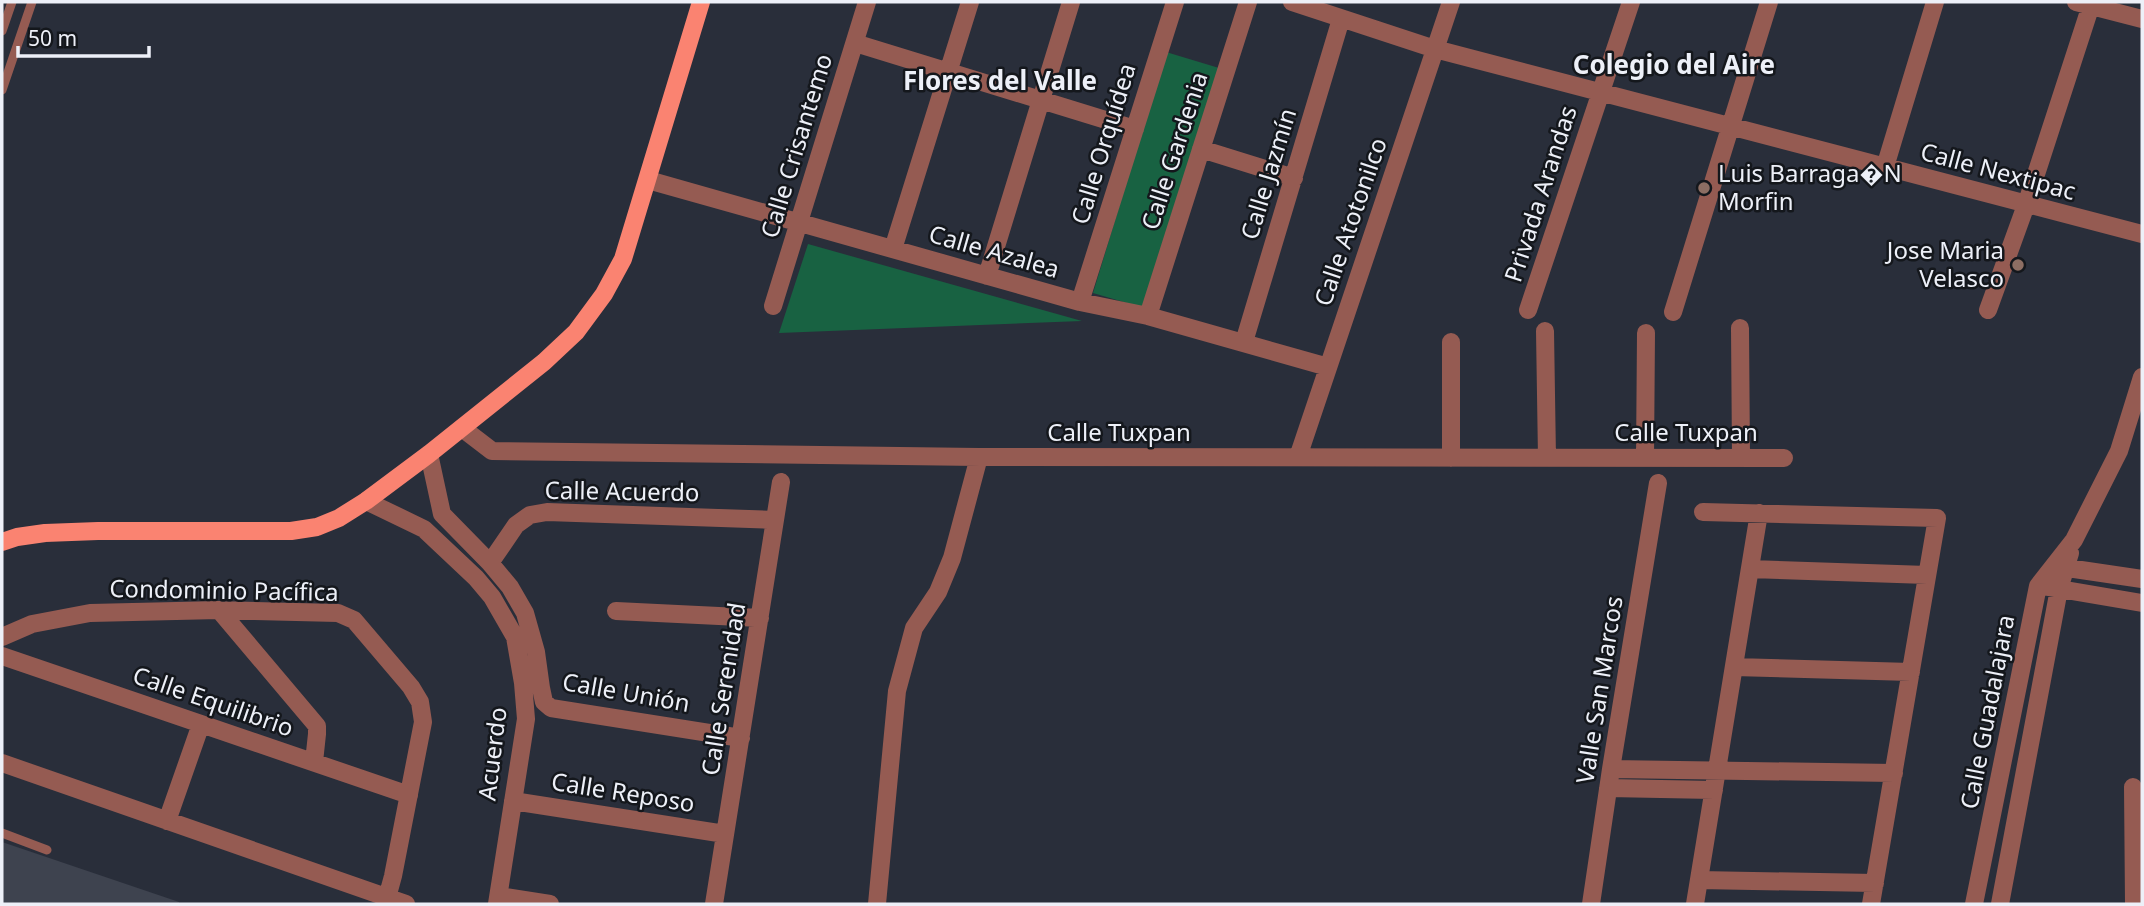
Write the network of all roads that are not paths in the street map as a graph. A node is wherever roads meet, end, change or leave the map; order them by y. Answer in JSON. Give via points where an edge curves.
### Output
{"nodes":[{"id":1,"x":12,"y":2,"type":"edge"},
{"id":2,"x":32,"y":2,"type":"edge"},
{"id":3,"x":701,"y":2,"type":"edge"},
{"id":4,"x":867,"y":2,"type":"edge"},
{"id":5,"x":970,"y":2,"type":"edge"},
{"id":6,"x":1071,"y":2,"type":"edge"},
{"id":7,"x":1175,"y":2,"type":"edge"},
{"id":8,"x":1248,"y":2,"type":"edge"},
{"id":9,"x":1292,"y":2,"type":"edge"},
{"id":10,"x":1451,"y":2,"type":"edge"},
{"id":11,"x":1631,"y":2,"type":"edge"},
{"id":12,"x":1769,"y":2,"type":"edge"},
{"id":13,"x":1935,"y":2,"type":"edge"},
{"id":14,"x":2087,"y":3,"type":"edge"},
{"id":15,"x":1341,"y":19,"type":"junction"},
{"id":16,"x":2142,"y":19,"type":"edge"},
{"id":17,"x":2,"y":31,"type":"edge"},
{"id":18,"x":855,"y":43,"type":"junction"},
{"id":19,"x":1435,"y":49,"type":"junction"},
{"id":20,"x":948,"y":72,"type":"junction"},
{"id":21,"x":2,"y":90,"type":"edge"},
{"id":22,"x":1600,"y":93,"type":"junction"},
{"id":23,"x":1041,"y":100,"type":"junction"},
{"id":24,"x":1730,"y":126,"type":"junction"},
{"id":25,"x":1135,"y":129,"type":"junction"},
{"id":26,"x":1201,"y":149,"type":"junction"},
{"id":27,"x":1885,"y":167,"type":"junction"},
{"id":28,"x":1294,"y":178,"type":"junction"},
{"id":29,"x":648,"y":180,"type":"junction"},
{"id":30,"x":2026,"y":205,"type":"junction"},
{"id":31,"x":799,"y":223,"type":"junction"},
{"id":32,"x":2142,"y":234,"type":"edge"},
{"id":33,"x":893,"y":249,"type":"junction"},
{"id":34,"x":987,"y":276,"type":"junction"},
{"id":35,"x":1080,"y":302,"type":"junction"},
{"id":36,"x":773,"y":306,"type":"dead end"},
{"id":37,"x":1528,"y":310,"type":"dead end"},
{"id":38,"x":1988,"y":310,"type":"dead end"},
{"id":39,"x":1673,"y":312,"type":"dead end"},
{"id":40,"x":1148,"y":316,"type":"junction"},
{"id":41,"x":1741,"y":328,"type":"dead end"},
{"id":42,"x":1545,"y":331,"type":"dead end"},
{"id":43,"x":1646,"y":333,"type":"dead end"},
{"id":44,"x":1244,"y":342,"type":"junction"},
{"id":45,"x":1451,"y":342,"type":"dead end"},
{"id":46,"x":1328,"y":367,"type":"junction"},
{"id":47,"x":2142,"y":377,"type":"edge"},
{"id":48,"x":462,"y":428,"type":"junction"},
{"id":49,"x":429,"y":454,"type":"junction"},
{"id":50,"x":979,"y":457,"type":"junction"},
{"id":51,"x":1298,"y":457,"type":"junction"},
{"id":52,"x":1451,"y":458,"type":"junction"},
{"id":53,"x":1547,"y":458,"type":"junction"},
{"id":54,"x":1645,"y":458,"type":"junction"},
{"id":55,"x":1741,"y":458,"type":"junction"},
{"id":56,"x":1784,"y":458,"type":"dead end"},
{"id":57,"x":781,"y":482,"type":"dead end"},
{"id":58,"x":1658,"y":483,"type":"dead end"},
{"id":59,"x":366,"y":501,"type":"junction"},
{"id":60,"x":1703,"y":512,"type":"dead end"},
{"id":61,"x":1759,"y":513,"type":"junction"},
{"id":62,"x":442,"y":514,"type":"junction"},
{"id":63,"x":775,"y":520,"type":"junction"},
{"id":64,"x":424,"y":529,"type":"junction"},
{"id":65,"x":461,"y":533,"type":"junction"},
{"id":66,"x":2,"y":542,"type":"edge"},
{"id":67,"x":444,"y":547,"type":"junction"},
{"id":68,"x":490,"y":563,"type":"junction"},
{"id":69,"x":2060,"y":567,"type":"junction"},
{"id":70,"x":1750,"y":569,"type":"junction"},
{"id":71,"x":1927,"y":575,"type":"junction"},
{"id":72,"x":2142,"y":579,"type":"edge"},
{"id":73,"x":2038,"y":586,"type":"junction"},
{"id":74,"x":2059,"y":589,"type":"junction"},
{"id":75,"x":2142,"y":603,"type":"edge"},
{"id":76,"x":219,"y":610,"type":"junction"},
{"id":77,"x":615,"y":611,"type":"dead end"},
{"id":78,"x":760,"y":618,"type":"junction"},
{"id":79,"x":2,"y":637,"type":"edge"},
{"id":80,"x":2,"y":656,"type":"edge"},
{"id":81,"x":1734,"y":667,"type":"junction"},
{"id":82,"x":1911,"y":672,"type":"junction"},
{"id":83,"x":544,"y":702,"type":"junction"},
{"id":84,"x":526,"y":707,"type":"junction"},
{"id":85,"x":201,"y":724,"type":"junction"},
{"id":86,"x":741,"y":738,"type":"junction"},
{"id":87,"x":314,"y":762,"type":"junction"},
{"id":88,"x":2,"y":763,"type":"edge"},
{"id":89,"x":1611,"y":769,"type":"junction"},
{"id":90,"x":1717,"y":771,"type":"junction"},
{"id":91,"x":1894,"y":773,"type":"junction"},
{"id":92,"x":2133,"y":787,"type":"dead end"},
{"id":93,"x":1608,"y":788,"type":"junction"},
{"id":94,"x":1713,"y":790,"type":"junction"},
{"id":95,"x":409,"y":795,"type":"junction"},
{"id":96,"x":513,"y":801,"type":"junction"},
{"id":97,"x":167,"y":821,"type":"junction"},
{"id":98,"x":2,"y":833,"type":"edge"},
{"id":99,"x":725,"y":834,"type":"junction"},
{"id":100,"x":47,"y":850,"type":"dead end"},
{"id":101,"x":1699,"y":880,"type":"junction"},
{"id":102,"x":1875,"y":883,"type":"junction"},
{"id":103,"x":387,"y":898,"type":"junction"},
{"id":104,"x":498,"y":900,"type":"edge"},
{"id":105,"x":406,"y":904,"type":"edge"},
{"id":106,"x":550,"y":904,"type":"edge"},
{"id":107,"x":714,"y":904,"type":"edge"},
{"id":108,"x":877,"y":904,"type":"edge"},
{"id":109,"x":1591,"y":904,"type":"edge"},
{"id":110,"x":1695,"y":904,"type":"edge"},
{"id":111,"x":1871,"y":904,"type":"edge"},
{"id":112,"x":1974,"y":904,"type":"edge"},
{"id":113,"x":2000,"y":904,"type":"edge"},
{"id":114,"x":2134,"y":904,"type":"edge"}],
"edges":[{"from":1,"to":17,"type":"lane"},
{"from":2,"to":21,"type":"lane"},
{"from":3,"to":29,"type":"main road"},
{"from":4,"to":18,"type":"street","name":"Calle Crisantemo"},
{"from":5,"to":20,"type":"street"},
{"from":6,"to":23,"type":"street"},
{"from":7,"to":25,"type":"street","name":"Calle Orquídea"},
{"from":8,"to":26,"type":"street","name":"Calle Gardenia"},
{"from":9,"to":15,"type":"street","name":"Calle Nextipac"},
{"from":10,"to":19,"type":"street","name":"Calle Atotonilco"},
{"from":11,"to":22,"type":"street","name":"Privada Arandas"},
{"from":12,"to":24,"type":"street"},
{"from":13,"to":27,"type":"street"},
{"from":14,"to":16,"type":"street"},
{"from":14,"to":30,"type":"street"},
{"from":15,"to":19,"type":"street","name":"Calle Nextipac"},
{"from":15,"to":28,"type":"street","name":"Calle Jazmín"},
{"from":18,"to":20,"type":"street"},
{"from":18,"to":31,"type":"street","name":"Calle Crisantemo"},
{"from":19,"to":22,"type":"street","name":"Calle Nextipac"},
{"from":19,"to":46,"type":"street","name":"Calle Atotonilco"},
{"from":20,"to":23,"type":"street"},
{"from":20,"to":33,"type":"street"},
{"from":22,"to":24,"type":"street","name":"Calle Nextipac"},
{"from":22,"to":37,"type":"street","name":"Privada Arandas"},
{"from":23,"to":25,"type":"street"},
{"from":23,"to":34,"type":"street"},
{"from":24,"to":27,"type":"street","name":"Calle Nextipac"},
{"from":24,"to":39,"type":"street"},
{"from":25,"to":35,"type":"street","name":"Calle Orquídea"},
{"from":26,"to":28,"type":"street"},
{"from":26,"to":40,"type":"street","name":"Calle Gardenia"},
{"from":27,"to":30,"type":"street","name":"Calle Nextipac"},
{"from":28,"to":44,"type":"street","name":"Calle Jazmín"},
{"from":29,"to":31,"type":"street","name":"Calle Azalea"},
{"from":29,"to":48,"type":"main road","via":[[623,259],[576,332]]},
{"from":30,"to":32,"type":"street","name":"Calle Nextipac"},
{"from":30,"to":38,"type":"street"},
{"from":31,"to":33,"type":"street","name":"Calle Azalea"},
{"from":31,"to":36,"type":"street","name":"Calle Crisantemo"},
{"from":33,"to":34,"type":"street","name":"Calle Azalea"},
{"from":34,"to":35,"type":"street","name":"Calle Azalea"},
{"from":35,"to":40,"type":"street","name":"Calle Azalea"},
{"from":40,"to":44,"type":"street","name":"Calle Azalea"},
{"from":41,"to":55,"type":"street"},
{"from":42,"to":53,"type":"street"},
{"from":43,"to":54,"type":"street"},
{"from":44,"to":46,"type":"street","name":"Calle Azalea"},
{"from":45,"to":52,"type":"street"},
{"from":46,"to":51,"type":"street","name":"Calle Atotonilco"},
{"from":47,"to":69,"type":"street","name":"Calle Guadalajara","via":[[2119,451]]},
{"from":48,"to":49,"type":"main road"},
{"from":48,"to":50,"type":"street","name":"Calle Tuxpan","via":[[492,451]]},
{"from":49,"to":59,"type":"main road"},
{"from":49,"to":62,"type":"street"},
{"from":50,"to":51,"type":"street","name":"Calle Tuxpan"},
{"from":50,"to":108,"type":"street","via":[[952,558],[938,592],[914,628],[897,691]]},
{"from":51,"to":52,"type":"street","name":"Calle Tuxpan"},
{"from":52,"to":53,"type":"street","name":"Calle Tuxpan"},
{"from":53,"to":54,"type":"street","name":"Calle Tuxpan"},
{"from":54,"to":55,"type":"street","name":"Calle Tuxpan"},
{"from":55,"to":56,"type":"street","name":"Calle Tuxpan"},
{"from":57,"to":63,"type":"street","name":"Calle Serenidad"},
{"from":58,"to":89,"type":"street","name":"Valle San Marcos"},
{"from":59,"to":64,"type":"street","name":"Acuerdo"},
{"from":59,"to":66,"type":"main road","via":[[328,523],[291,531],[58,533]]},
{"from":60,"to":61,"type":"street"},
{"from":61,"to":70,"type":"street"},
{"from":61,"to":71,"type":"street","via":[[1937,518]]},
{"from":62,"to":64,"type":"street"},
{"from":62,"to":65,"type":"street","name":"Acuerdo"},
{"from":63,"to":68,"type":"street","name":"Calle Acuerdo","via":[[547,512],[530,515],[516,525]]},
{"from":63,"to":78,"type":"street","name":"Calle Serenidad"},
{"from":64,"to":67,"type":"street","name":"Acuerdo"},
{"from":65,"to":67,"type":"street"},
{"from":65,"to":68,"type":"street","name":"Acuerdo"},
{"from":67,"to":84,"type":"street","name":"Acuerdo","via":[[492,597],[514,637]]},
{"from":68,"to":83,"type":"street","name":"Acuerdo","via":[[526,613]]},
{"from":69,"to":72,"type":"street"},
{"from":69,"to":73,"type":"street","name":"Calle Guadalajara"},
{"from":69,"to":74,"type":"street","name":"Calle Guadalajara"},
{"from":70,"to":71,"type":"street"},
{"from":70,"to":81,"type":"street"},
{"from":71,"to":82,"type":"street"},
{"from":73,"to":74,"type":"street"},
{"from":73,"to":112,"type":"street","name":"Calle Guadalajara"},
{"from":74,"to":75,"type":"street"},
{"from":74,"to":113,"type":"street","name":"Calle Guadalajara"},
{"from":76,"to":79,"type":"street","name":"Condominio Pacífica","via":[[90,613],[32,624]]},
{"from":76,"to":87,"type":"street","via":[[317,726]]},
{"from":76,"to":95,"type":"street","name":"Condominio Pacífica","via":[[338,613],[354,620],[420,702],[423,722]]},
{"from":77,"to":78,"type":"street"},
{"from":78,"to":86,"type":"street","name":"Calle Serenidad"},
{"from":80,"to":85,"type":"street","name":"Calle Equilibrio"},
{"from":81,"to":82,"type":"street"},
{"from":81,"to":90,"type":"street"},
{"from":82,"to":91,"type":"street"},
{"from":83,"to":84,"type":"street"},
{"from":83,"to":86,"type":"street","name":"Calle Unión","via":[[551,709]]},
{"from":84,"to":96,"type":"street","name":"Acuerdo"},
{"from":85,"to":87,"type":"street","name":"Calle Equilibrio"},
{"from":85,"to":97,"type":"street"},
{"from":86,"to":99,"type":"street","name":"Calle Serenidad"},
{"from":87,"to":95,"type":"street","name":"Calle Equilibrio"},
{"from":88,"to":97,"type":"street"},
{"from":89,"to":90,"type":"street"},
{"from":89,"to":93,"type":"street","name":"Valle San Marcos"},
{"from":90,"to":91,"type":"street"},
{"from":90,"to":94,"type":"street"},
{"from":91,"to":102,"type":"street"},
{"from":92,"to":114,"type":"street"},
{"from":93,"to":94,"type":"street"},
{"from":93,"to":109,"type":"street","name":"Valle San Marcos"},
{"from":94,"to":101,"type":"street"},
{"from":95,"to":103,"type":"street","name":"Condominio Pacífica"},
{"from":96,"to":99,"type":"street","name":"Calle Reposo"},
{"from":96,"to":104,"type":"street","name":"Acuerdo"},
{"from":97,"to":103,"type":"street"},
{"from":98,"to":100,"type":"lane"},
{"from":99,"to":107,"type":"street","name":"Calle Serenidad"},
{"from":101,"to":102,"type":"street"},
{"from":101,"to":110,"type":"street"},
{"from":102,"to":111,"type":"street"},
{"from":103,"to":105,"type":"street"},
{"from":104,"to":106,"type":"street"}]}
